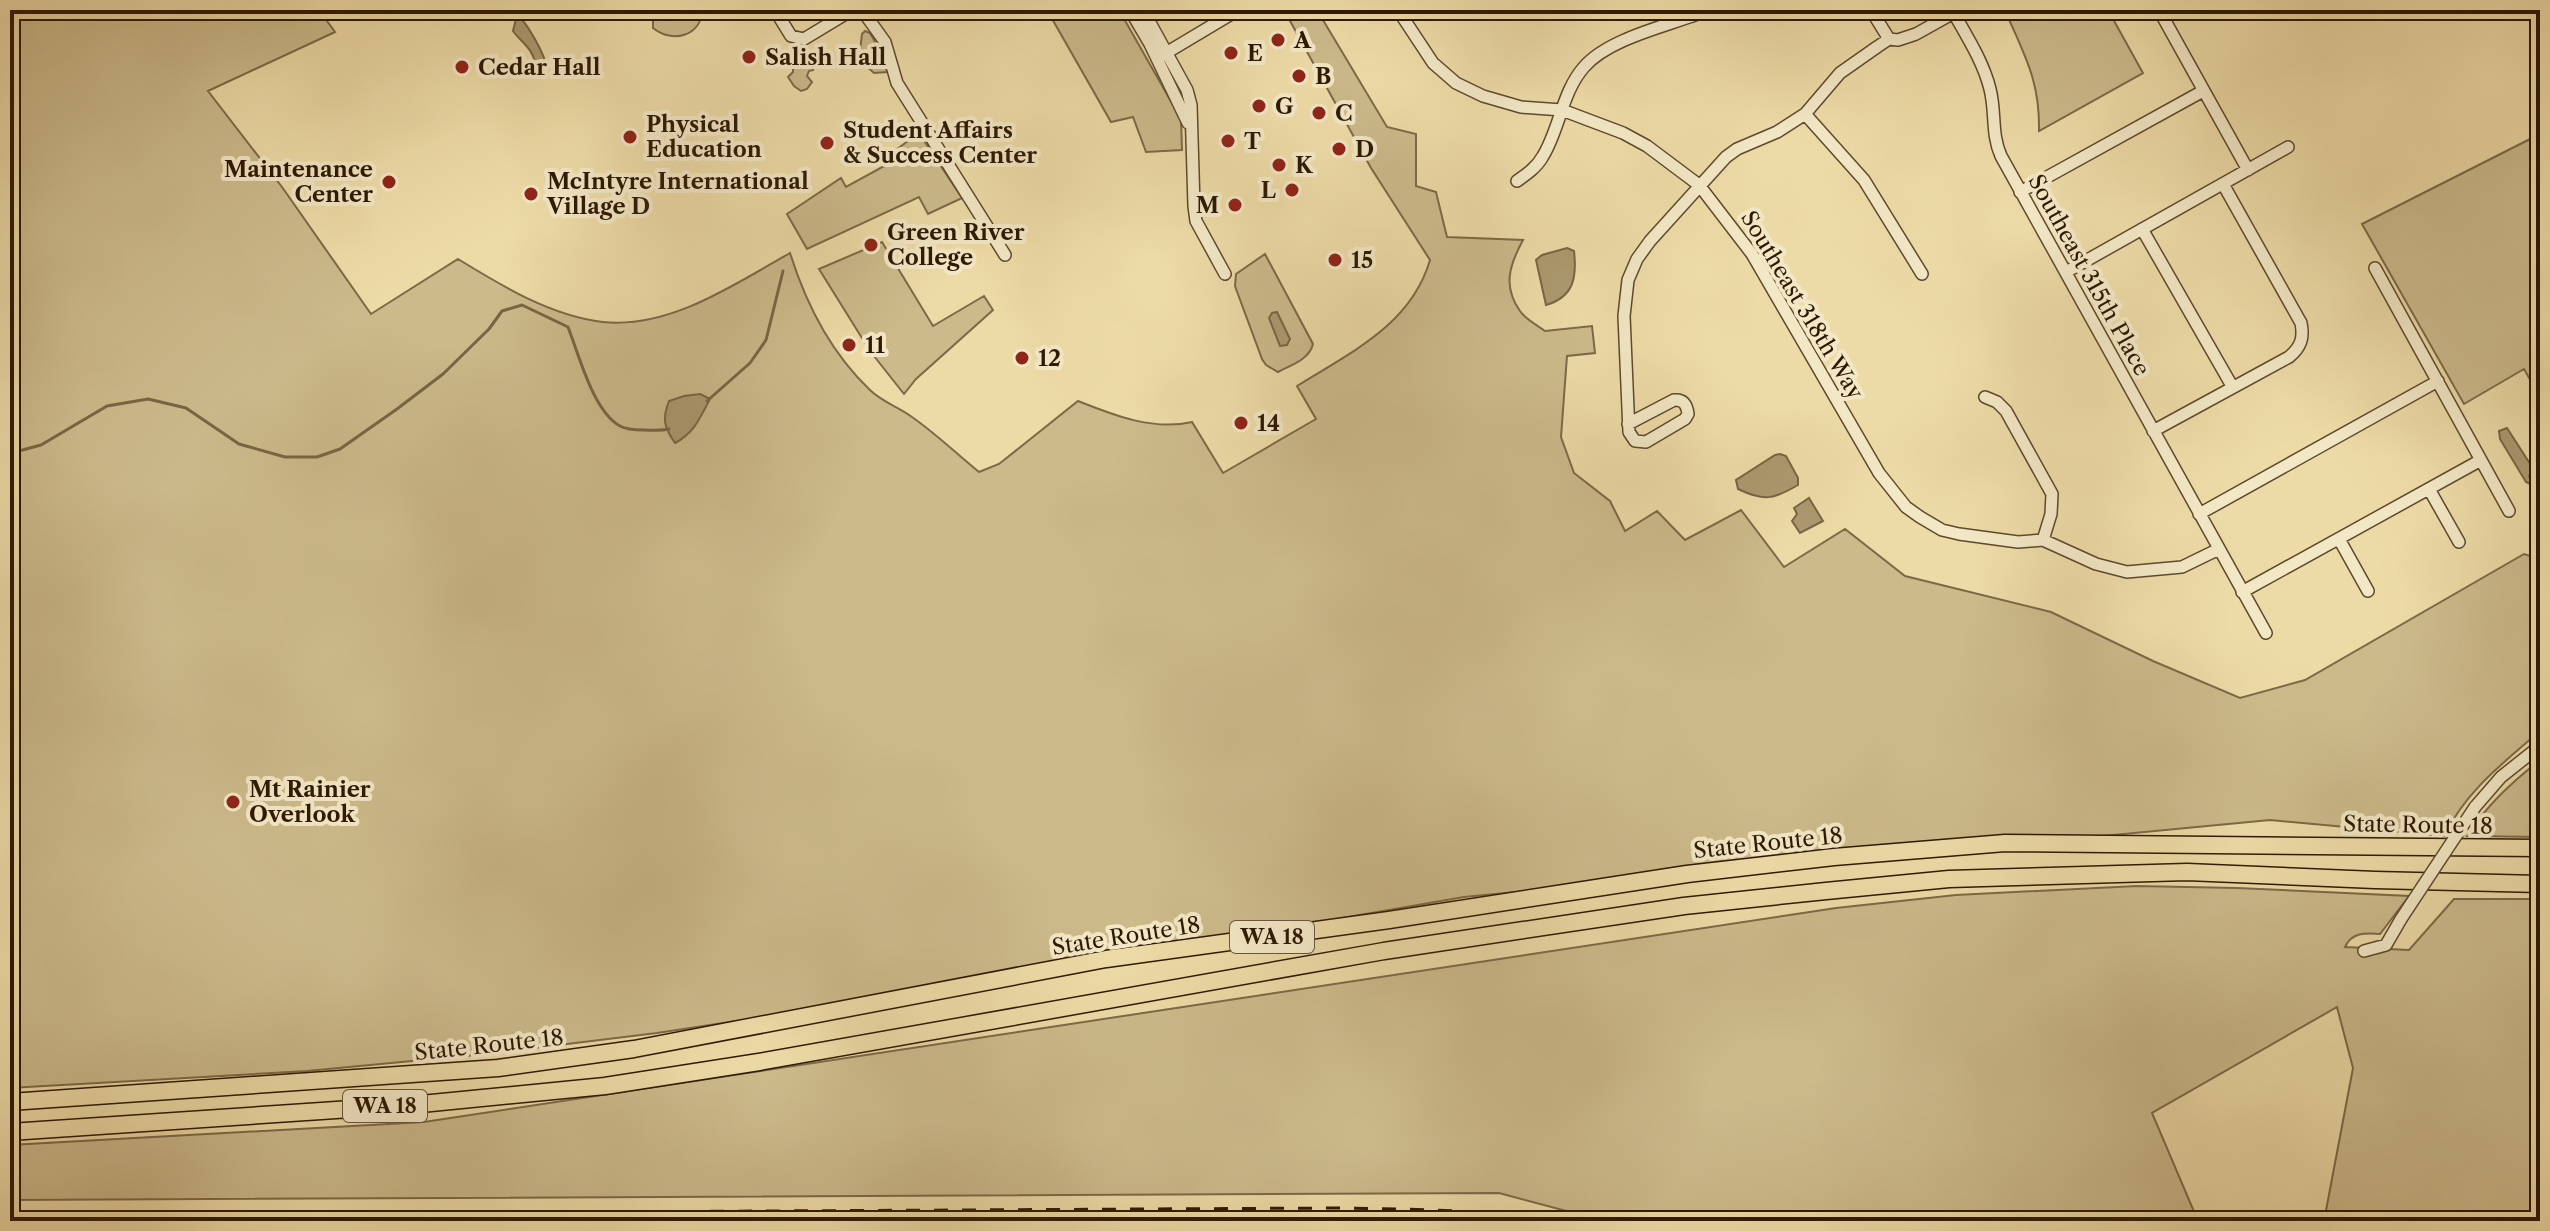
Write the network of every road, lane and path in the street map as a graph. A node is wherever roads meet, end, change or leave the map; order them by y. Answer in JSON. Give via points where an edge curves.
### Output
{"nodes":[{"id":1,"x":775,"y":10,"type":"edge"},
{"id":2,"x":852,"y":10,"type":"edge"},
{"id":3,"x":862,"y":10,"type":"edge"},
{"id":4,"x":1130,"y":10,"type":"edge"},
{"id":5,"x":1143,"y":10,"type":"edge"},
{"id":6,"x":1238,"y":10,"type":"edge"},
{"id":7,"x":1871,"y":10,"type":"edge"},
{"id":8,"x":2159,"y":10,"type":"edge"},
{"id":9,"x":1398,"y":11,"type":"edge"},
{"id":10,"x":1955,"y":11,"type":"edge"},
{"id":11,"x":1695,"y":15,"type":"dead end"},
{"id":12,"x":1889,"y":39,"type":"junction"},
{"id":13,"x":1162,"y":55,"type":"junction"},
{"id":14,"x":2203,"y":91,"type":"junction"},
{"id":15,"x":1562,"y":110,"type":"junction"},
{"id":16,"x":1805,"y":114,"type":"junction"},
{"id":17,"x":2288,"y":147,"type":"dead end"},
{"id":18,"x":2248,"y":170,"type":"junction"},
{"id":19,"x":1517,"y":181,"type":"dead end"},
{"id":20,"x":2223,"y":184,"type":"junction"},
{"id":21,"x":1699,"y":185,"type":"junction"},
{"id":22,"x":2020,"y":192,"type":"junction"},
{"id":23,"x":2142,"y":229,"type":"junction"},
{"id":24,"x":1005,"y":255,"type":"dead end"},
{"id":25,"x":2375,"y":268,"type":"dead end"},
{"id":26,"x":2066,"y":272,"type":"junction"},
{"id":27,"x":1225,"y":274,"type":"dead end"},
{"id":28,"x":1922,"y":274,"type":"dead end"},
{"id":29,"x":2438,"y":381,"type":"junction"},
{"id":30,"x":2232,"y":386,"type":"junction"},
{"id":31,"x":1985,"y":397,"type":"dead end"},
{"id":32,"x":1628,"y":424,"type":"junction"},
{"id":33,"x":2153,"y":431,"type":"junction"},
{"id":34,"x":2481,"y":460,"type":"junction"},
{"id":35,"x":2429,"y":489,"type":"junction"},
{"id":36,"x":2509,"y":511,"type":"dead end"},
{"id":37,"x":2199,"y":514,"type":"junction"},
{"id":38,"x":2339,"y":539,"type":"junction"},
{"id":39,"x":2043,"y":540,"type":"junction"},
{"id":40,"x":2459,"y":542,"type":"dead end"},
{"id":41,"x":2219,"y":549,"type":"junction"},
{"id":42,"x":2368,"y":591,"type":"dead end"},
{"id":43,"x":2242,"y":592,"type":"junction"},
{"id":44,"x":2266,"y":633,"type":"dead end"},
{"id":45,"x":2540,"y":746,"type":"edge"},
{"id":46,"x":2540,"y":848,"type":"edge"},
{"id":47,"x":2540,"y":884,"type":"edge"},
{"id":48,"x":2364,"y":951,"type":"dead end"},
{"id":49,"x":10,"y":1102,"type":"edge"},
{"id":50,"x":10,"y":1132,"type":"edge"}],
"edges":[{"from":1,"to":2,"type":"street","via":[[791,36],[804,39]]},
{"from":3,"to":24,"type":"street","via":[[885,42],[897,83]]},
{"from":4,"to":13,"type":"street"},
{"from":5,"to":13,"type":"street"},
{"from":6,"to":13,"type":"street"},
{"from":7,"to":12,"type":"street"},
{"from":8,"to":14,"type":"street"},
{"from":9,"to":15,"type":"street","name":"Southeast 318th Way","via":[[1433,63],[1456,83],[1521,107]]},
{"from":10,"to":12,"type":"street","via":[[1907,37]]},
{"from":10,"to":22,"type":"street","name":"Southeast 315th Place","via":[[1988,83],[1997,145]]},
{"from":11,"to":15,"type":"street","via":[[1595,57],[1580,72]]},
{"from":12,"to":16,"type":"street","via":[[1840,73]]},
{"from":13,"to":27,"type":"street","via":[[1187,90],[1196,221]]},
{"from":14,"to":18,"type":"street"},
{"from":14,"to":22,"type":"street"},
{"from":15,"to":19,"type":"street","via":[[1545,154]]},
{"from":15,"to":21,"type":"street","name":"Southeast 318th Way","via":[[1647,146]]},
{"from":16,"to":21,"type":"street","via":[[1732,152]]},
{"from":16,"to":28,"type":"street","via":[[1864,180]]},
{"from":17,"to":18,"type":"street"},
{"from":18,"to":20,"type":"street"},
{"from":20,"to":23,"type":"street"},
{"from":20,"to":30,"type":"street","via":[[2301,323],[2303,336],[2289,357]]},
{"from":21,"to":32,"type":"street","via":[[1644,249],[1628,280]]},
{"from":21,"to":39,"type":"street","name":"Southeast 318th Way","via":[[1752,254],[1879,473],[1906,507],[1942,530],[2018,542]]},
{"from":22,"to":26,"type":"street","name":"Southeast 315th Place"},
{"from":23,"to":26,"type":"street"},
{"from":23,"to":30,"type":"street"},
{"from":25,"to":29,"type":"street"},
{"from":26,"to":33,"type":"street","name":"Southeast 315th Place"},
{"from":29,"to":34,"type":"street"},
{"from":29,"to":37,"type":"street"},
{"from":30,"to":33,"type":"street"},
{"from":31,"to":39,"type":"street","via":[[2006,411],[2052,494]]},
{"from":32,"to":32,"type":"street","via":[[1631,438],[1646,442],[1685,419],[1686,405],[1674,400]]},
{"from":33,"to":37,"type":"street","name":"Southeast 315th Place"},
{"from":34,"to":35,"type":"street"},
{"from":34,"to":36,"type":"street"},
{"from":35,"to":38,"type":"street"},
{"from":35,"to":40,"type":"street"},
{"from":37,"to":41,"type":"street","name":"Southeast 315th Place"},
{"from":38,"to":42,"type":"street"},
{"from":38,"to":43,"type":"street"},
{"from":39,"to":41,"type":"street","via":[[2127,572],[2182,567]]},
{"from":41,"to":43,"type":"street","name":"Southeast 315th Place"},
{"from":43,"to":44,"type":"street","name":"Southeast 315th Place"},
{"from":45,"to":48,"type":"street","bridge":true,"via":[[2501,777],[2475,807],[2386,945]]},
{"from":46,"to":49,"type":"highway","name":"State Route 18","number":"WA 18","via":[[2005,843],[1834,857],[1106,959],[555,1061]]},
{"from":47,"to":50,"type":"highway","number":"WA 18","via":[[2187,872],[1949,879],[1826,891],[1684,906],[1384,951],[605,1086],[438,1103]]}]}
